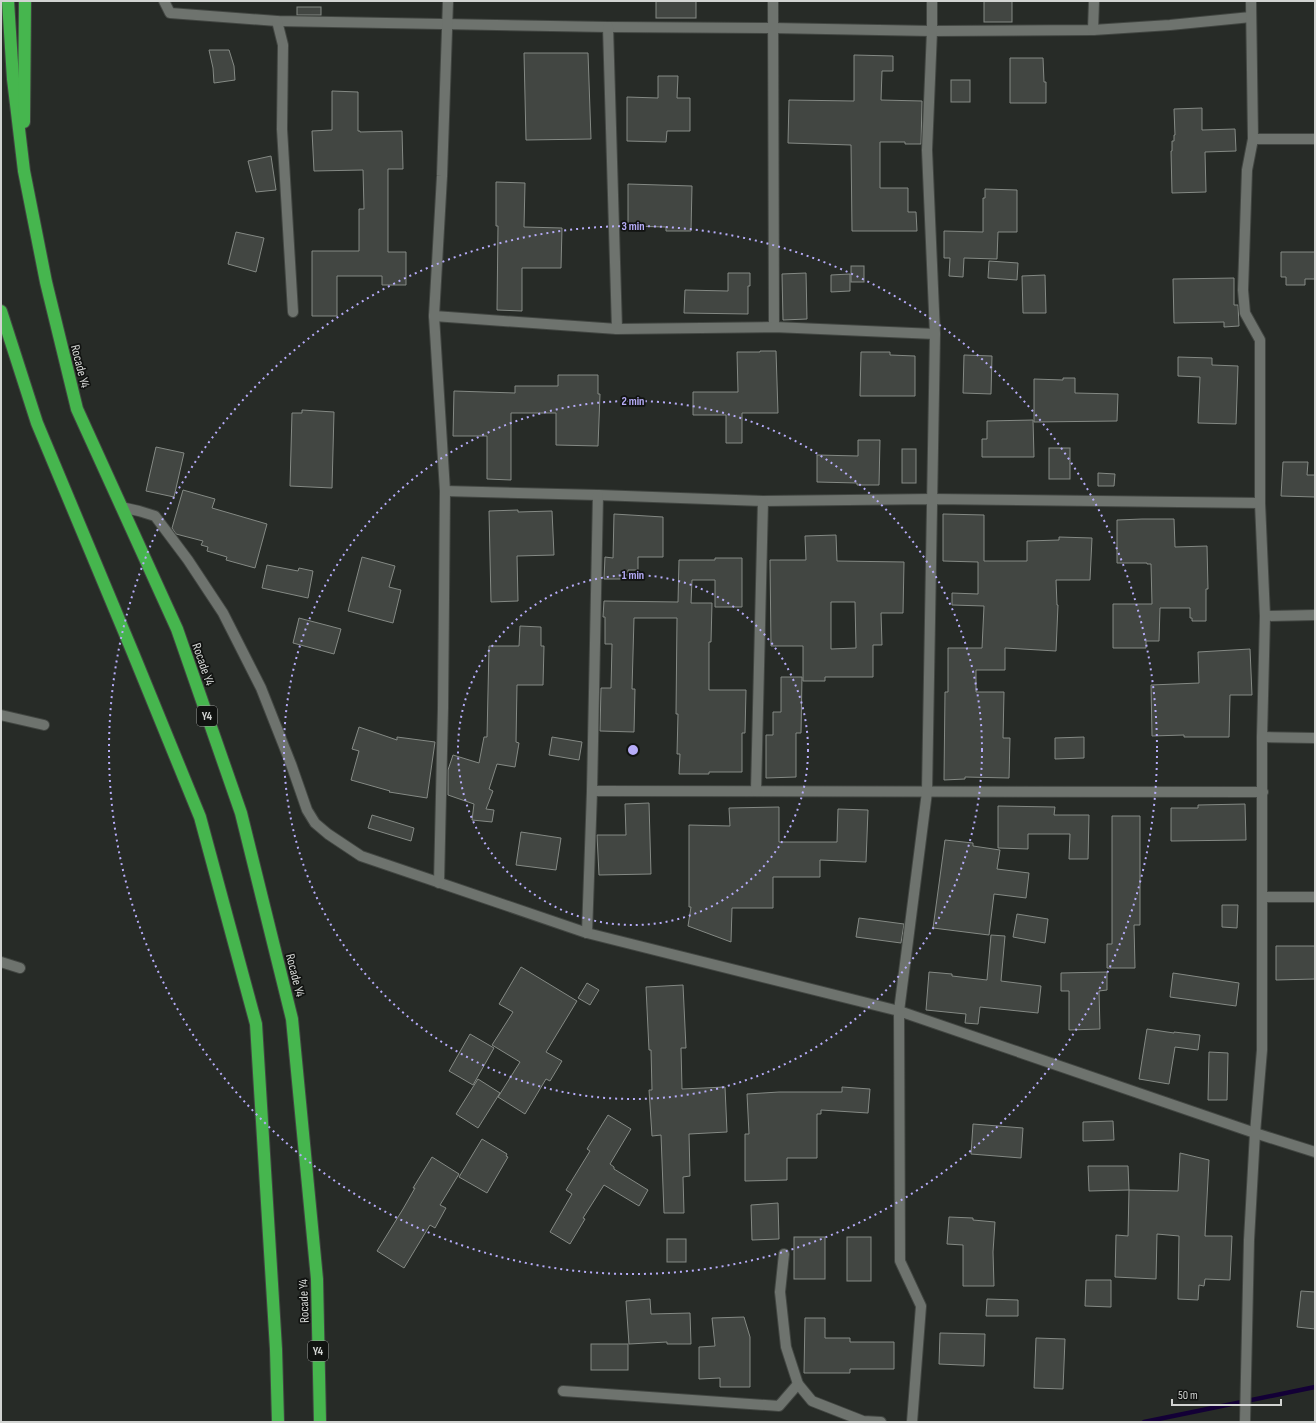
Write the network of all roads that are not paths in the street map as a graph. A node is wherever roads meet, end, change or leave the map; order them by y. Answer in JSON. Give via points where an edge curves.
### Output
{"nodes":[{"id":1,"x":8,"y":1,"type":"edge"},
{"id":2,"x":25,"y":1,"type":"edge"},
{"id":3,"x":164,"y":1,"type":"edge"},
{"id":4,"x":448,"y":1,"type":"edge"},
{"id":5,"x":773,"y":1,"type":"edge"},
{"id":6,"x":932,"y":1,"type":"edge"},
{"id":7,"x":1094,"y":1,"type":"edge"},
{"id":8,"x":1251,"y":1,"type":"edge"},
{"id":9,"x":1251,"y":17,"type":"junction"},
{"id":10,"x":278,"y":21,"type":"junction"},
{"id":11,"x":448,"y":25,"type":"junction"},
{"id":12,"x":608,"y":27,"type":"junction"},
{"id":13,"x":772,"y":28,"type":"junction"},
{"id":14,"x":1093,"y":30,"type":"junction"},
{"id":15,"x":932,"y":31,"type":"junction"},
{"id":16,"x":1253,"y":139,"type":"junction"},
{"id":17,"x":1315,"y":139,"type":"edge"},
{"id":18,"x":24,"y":171,"type":"junction"},
{"id":19,"x":1,"y":312,"type":"edge"},
{"id":20,"x":293,"y":312,"type":"dead end"},
{"id":21,"x":434,"y":316,"type":"junction"},
{"id":22,"x":774,"y":327,"type":"junction"},
{"id":23,"x":617,"y":329,"type":"junction"},
{"id":24,"x":935,"y":334,"type":"junction"},
{"id":25,"x":445,"y":491,"type":"junction"},
{"id":26,"x":598,"y":495,"type":"junction"},
{"id":27,"x":932,"y":500,"type":"junction"},
{"id":28,"x":763,"y":501,"type":"junction"},
{"id":29,"x":1260,"y":503,"type":"junction"},
{"id":30,"x":121,"y":507,"type":"junction"},
{"id":31,"x":1315,"y":615,"type":"edge"},
{"id":32,"x":1265,"y":616,"type":"junction"},
{"id":33,"x":1,"y":715,"type":"edge"},
{"id":34,"x":44,"y":725,"type":"dead end"},
{"id":35,"x":1262,"y":737,"type":"junction"},
{"id":36,"x":1315,"y":738,"type":"edge"},
{"id":37,"x":592,"y":791,"type":"junction"},
{"id":38,"x":756,"y":791,"type":"junction"},
{"id":39,"x":927,"y":792,"type":"junction"},
{"id":40,"x":1263,"y":792,"type":"junction"},
{"id":41,"x":439,"y":883,"type":"junction"},
{"id":42,"x":1263,"y":897,"type":"junction"},
{"id":43,"x":1315,"y":897,"type":"edge"},
{"id":44,"x":587,"y":933,"type":"junction"},
{"id":45,"x":1,"y":962,"type":"edge"},
{"id":46,"x":20,"y":968,"type":"dead end"},
{"id":47,"x":899,"y":1011,"type":"junction"},
{"id":48,"x":1254,"y":1133,"type":"junction"},
{"id":49,"x":1315,"y":1152,"type":"edge"},
{"id":50,"x":784,"y":1254,"type":"dead end"},
{"id":51,"x":798,"y":1384,"type":"junction"},
{"id":52,"x":563,"y":1391,"type":"dead end"},
{"id":53,"x":278,"y":1422,"type":"edge"},
{"id":54,"x":320,"y":1422,"type":"edge"},
{"id":55,"x":881,"y":1422,"type":"edge"},
{"id":56,"x":912,"y":1422,"type":"edge"},
{"id":57,"x":1245,"y":1422,"type":"edge"}],
"edges":[{"from":1,"to":18,"type":"highway","name":"Rocade Y4","number":"Y4","via":[[13,79]]},
{"from":2,"to":18,"type":"highway"},
{"from":3,"to":10,"type":"street","via":[[170,13]]},
{"from":4,"to":11,"type":"street"},
{"from":5,"to":13,"type":"street"},
{"from":6,"to":15,"type":"street"},
{"from":7,"to":14,"type":"street"},
{"from":8,"to":9,"type":"street"},
{"from":9,"to":14,"type":"street"},
{"from":9,"to":16,"type":"street"},
{"from":10,"to":11,"type":"street"},
{"from":10,"to":20,"type":"street","via":[[284,45],[282,129]]},
{"from":11,"to":12,"type":"street"},
{"from":11,"to":21,"type":"street"},
{"from":12,"to":13,"type":"street"},
{"from":12,"to":23,"type":"street"},
{"from":13,"to":15,"type":"street"},
{"from":13,"to":22,"type":"street"},
{"from":14,"to":15,"type":"street"},
{"from":15,"to":24,"type":"street","via":[[927,150]]},
{"from":16,"to":17,"type":"street"},
{"from":16,"to":29,"type":"street","via":[[1247,170],[1243,290],[1245,313],[1260,340]]},
{"from":18,"to":30,"type":"highway","name":"Rocade Y4","number":"Y4","via":[[46,282],[77,409]]},
{"from":19,"to":53,"type":"highway","via":[[37,423],[200,817],[256,1024],[276,1349]]},
{"from":21,"to":23,"type":"street"},
{"from":21,"to":25,"type":"street"},
{"from":22,"to":23,"type":"street"},
{"from":22,"to":24,"type":"street"},
{"from":24,"to":27,"type":"street"},
{"from":25,"to":26,"type":"street"},
{"from":25,"to":41,"type":"street"},
{"from":26,"to":28,"type":"street"},
{"from":26,"to":37,"type":"street"},
{"from":27,"to":28,"type":"street"},
{"from":27,"to":29,"type":"street"},
{"from":27,"to":39,"type":"street"},
{"from":28,"to":38,"type":"street"},
{"from":29,"to":32,"type":"street"},
{"from":30,"to":41,"type":"street","via":[[155,516],[174,539],[223,613],[261,688],[307,810],[315,823],[361,856]]},
{"from":30,"to":54,"type":"highway","name":"Rocade Y4","number":"Y4","via":[[177,629],[240,812],[292,1019],[316,1279]]},
{"from":31,"to":32,"type":"street"},
{"from":32,"to":35,"type":"street"},
{"from":33,"to":34,"type":"street"},
{"from":35,"to":36,"type":"street"},
{"from":35,"to":40,"type":"street"},
{"from":37,"to":38,"type":"street"},
{"from":37,"to":44,"type":"street"},
{"from":38,"to":39,"type":"street"},
{"from":39,"to":40,"type":"street"},
{"from":39,"to":47,"type":"street"},
{"from":40,"to":42,"type":"street"},
{"from":41,"to":44,"type":"street"},
{"from":42,"to":43,"type":"street"},
{"from":42,"to":48,"type":"street","via":[[1262,1050]]},
{"from":44,"to":47,"type":"street"},
{"from":45,"to":46,"type":"street"},
{"from":47,"to":48,"type":"street"},
{"from":47,"to":56,"type":"street","via":[[900,1260],[921,1306]]},
{"from":48,"to":49,"type":"street"},
{"from":48,"to":57,"type":"street"},
{"from":50,"to":51,"type":"street","via":[[780,1292],[786,1347]]},
{"from":51,"to":52,"type":"street","via":[[778,1406]]},
{"from":51,"to":55,"type":"street","via":[[812,1401],[863,1420]]}]}
